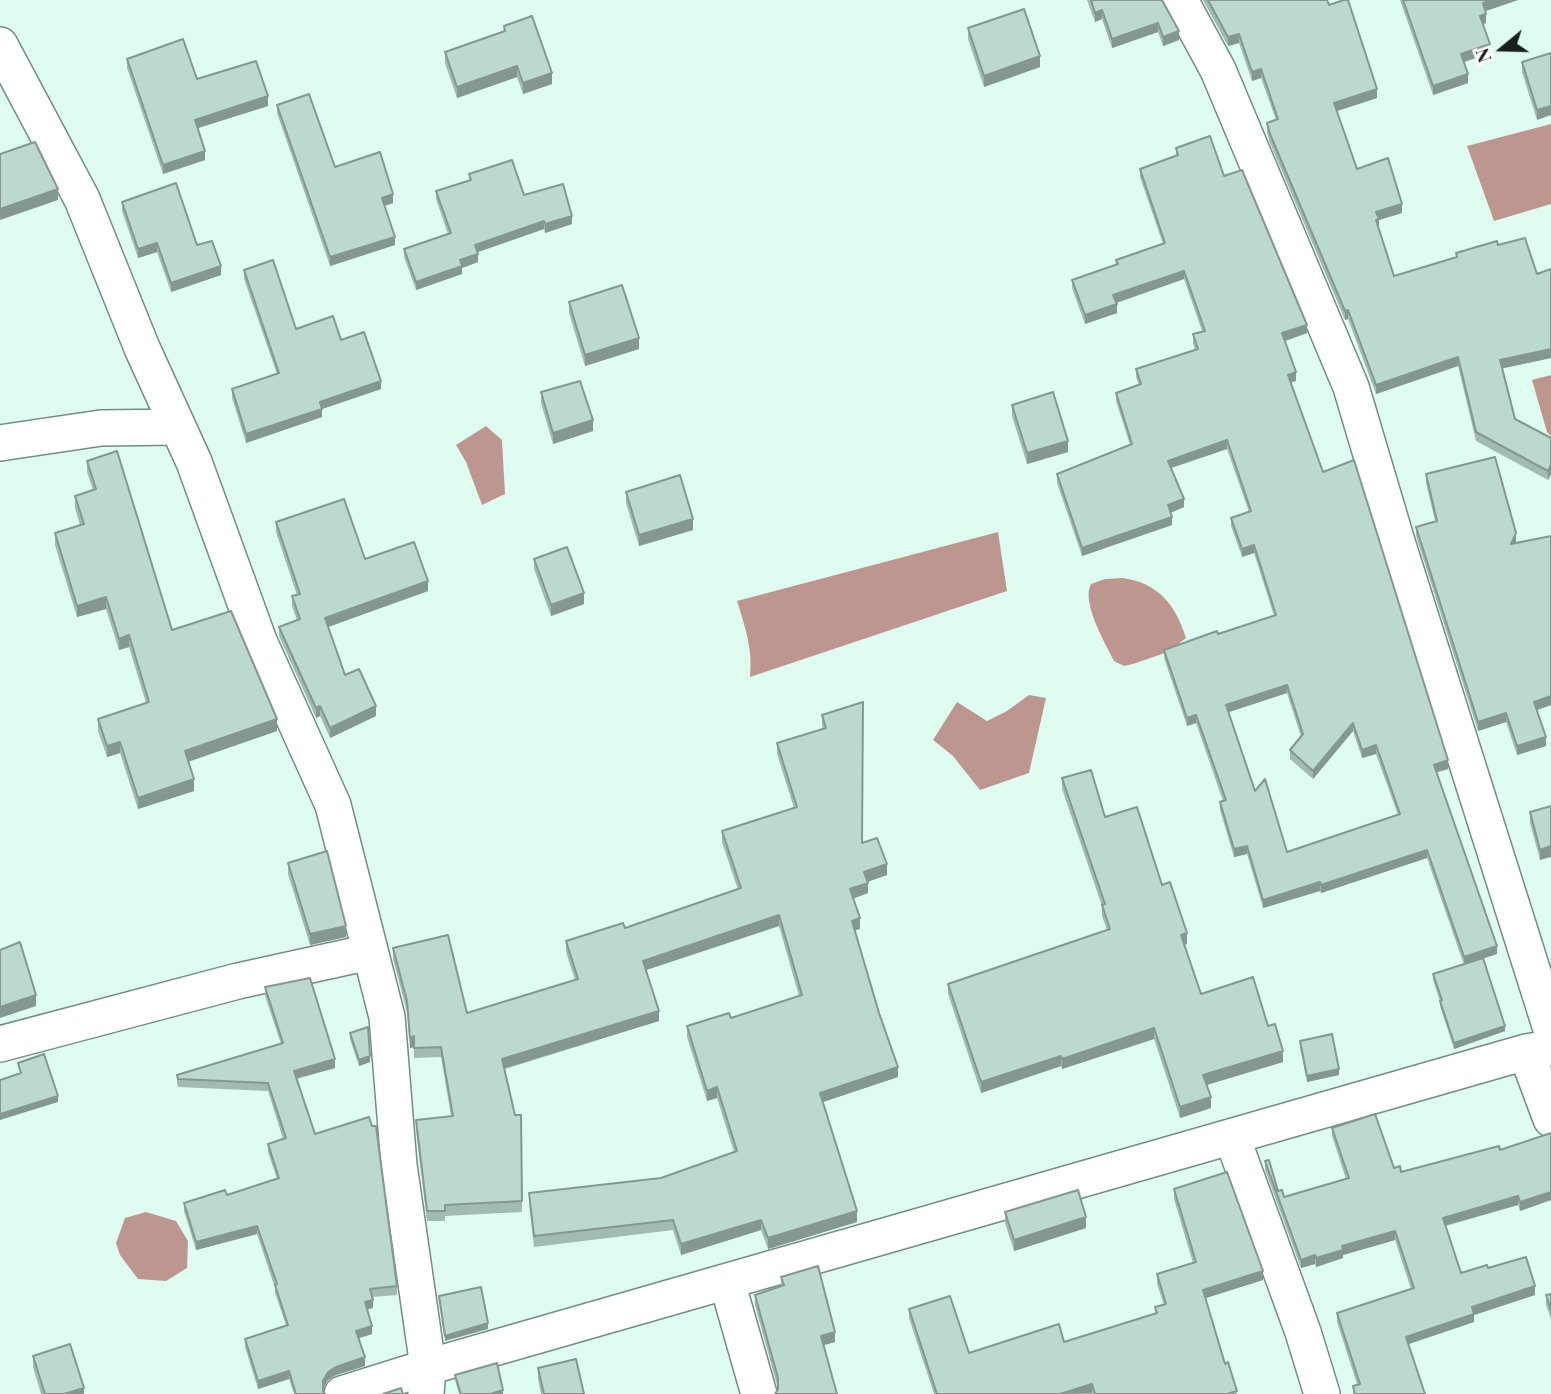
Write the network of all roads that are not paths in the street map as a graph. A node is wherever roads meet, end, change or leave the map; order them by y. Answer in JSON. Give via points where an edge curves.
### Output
{"nodes":[{"id":1,"x":1180,"y":0,"type":"edge"},
{"id":2,"x":0,"y":45,"type":"edge"},
{"id":3,"x":178,"y":427,"type":"junction"},
{"id":4,"x":0,"y":443,"type":"edge"},
{"id":5,"x":370,"y":952,"type":"junction"},
{"id":6,"x":1543,"y":1043,"type":"edge"},
{"id":7,"x":0,"y":1044,"type":"edge"},
{"id":8,"x":1551,"y":1119,"type":"edge"},
{"id":9,"x":1232,"y":1137,"type":"junction"},
{"id":10,"x":727,"y":1282,"type":"junction"},
{"id":11,"x":427,"y":1380,"type":"edge"},
{"id":12,"x":342,"y":1394,"type":"edge"},
{"id":13,"x":760,"y":1394,"type":"edge"},
{"id":14,"x":1322,"y":1394,"type":"edge"}],
"edges":[{"from":1,"to":6,"type":"street","via":[[1218,70],[1351,387]]},
{"from":2,"to":3,"type":"street","via":[[82,199]]},
{"from":3,"to":4,"type":"street","via":[[101,428]]},
{"from":3,"to":5,"type":"street","via":[[259,640],[333,805]]},
{"from":5,"to":7,"type":"street","via":[[238,981]]},
{"from":5,"to":11,"type":"street","via":[[387,1017],[399,1165]]},
{"from":6,"to":8,"type":"street"},
{"from":6,"to":9,"type":"street"},
{"from":9,"to":10,"type":"street"},
{"from":9,"to":14,"type":"street"},
{"from":10,"to":11,"type":"street"},
{"from":10,"to":13,"type":"street"},
{"from":11,"to":12,"type":"street"}]}
